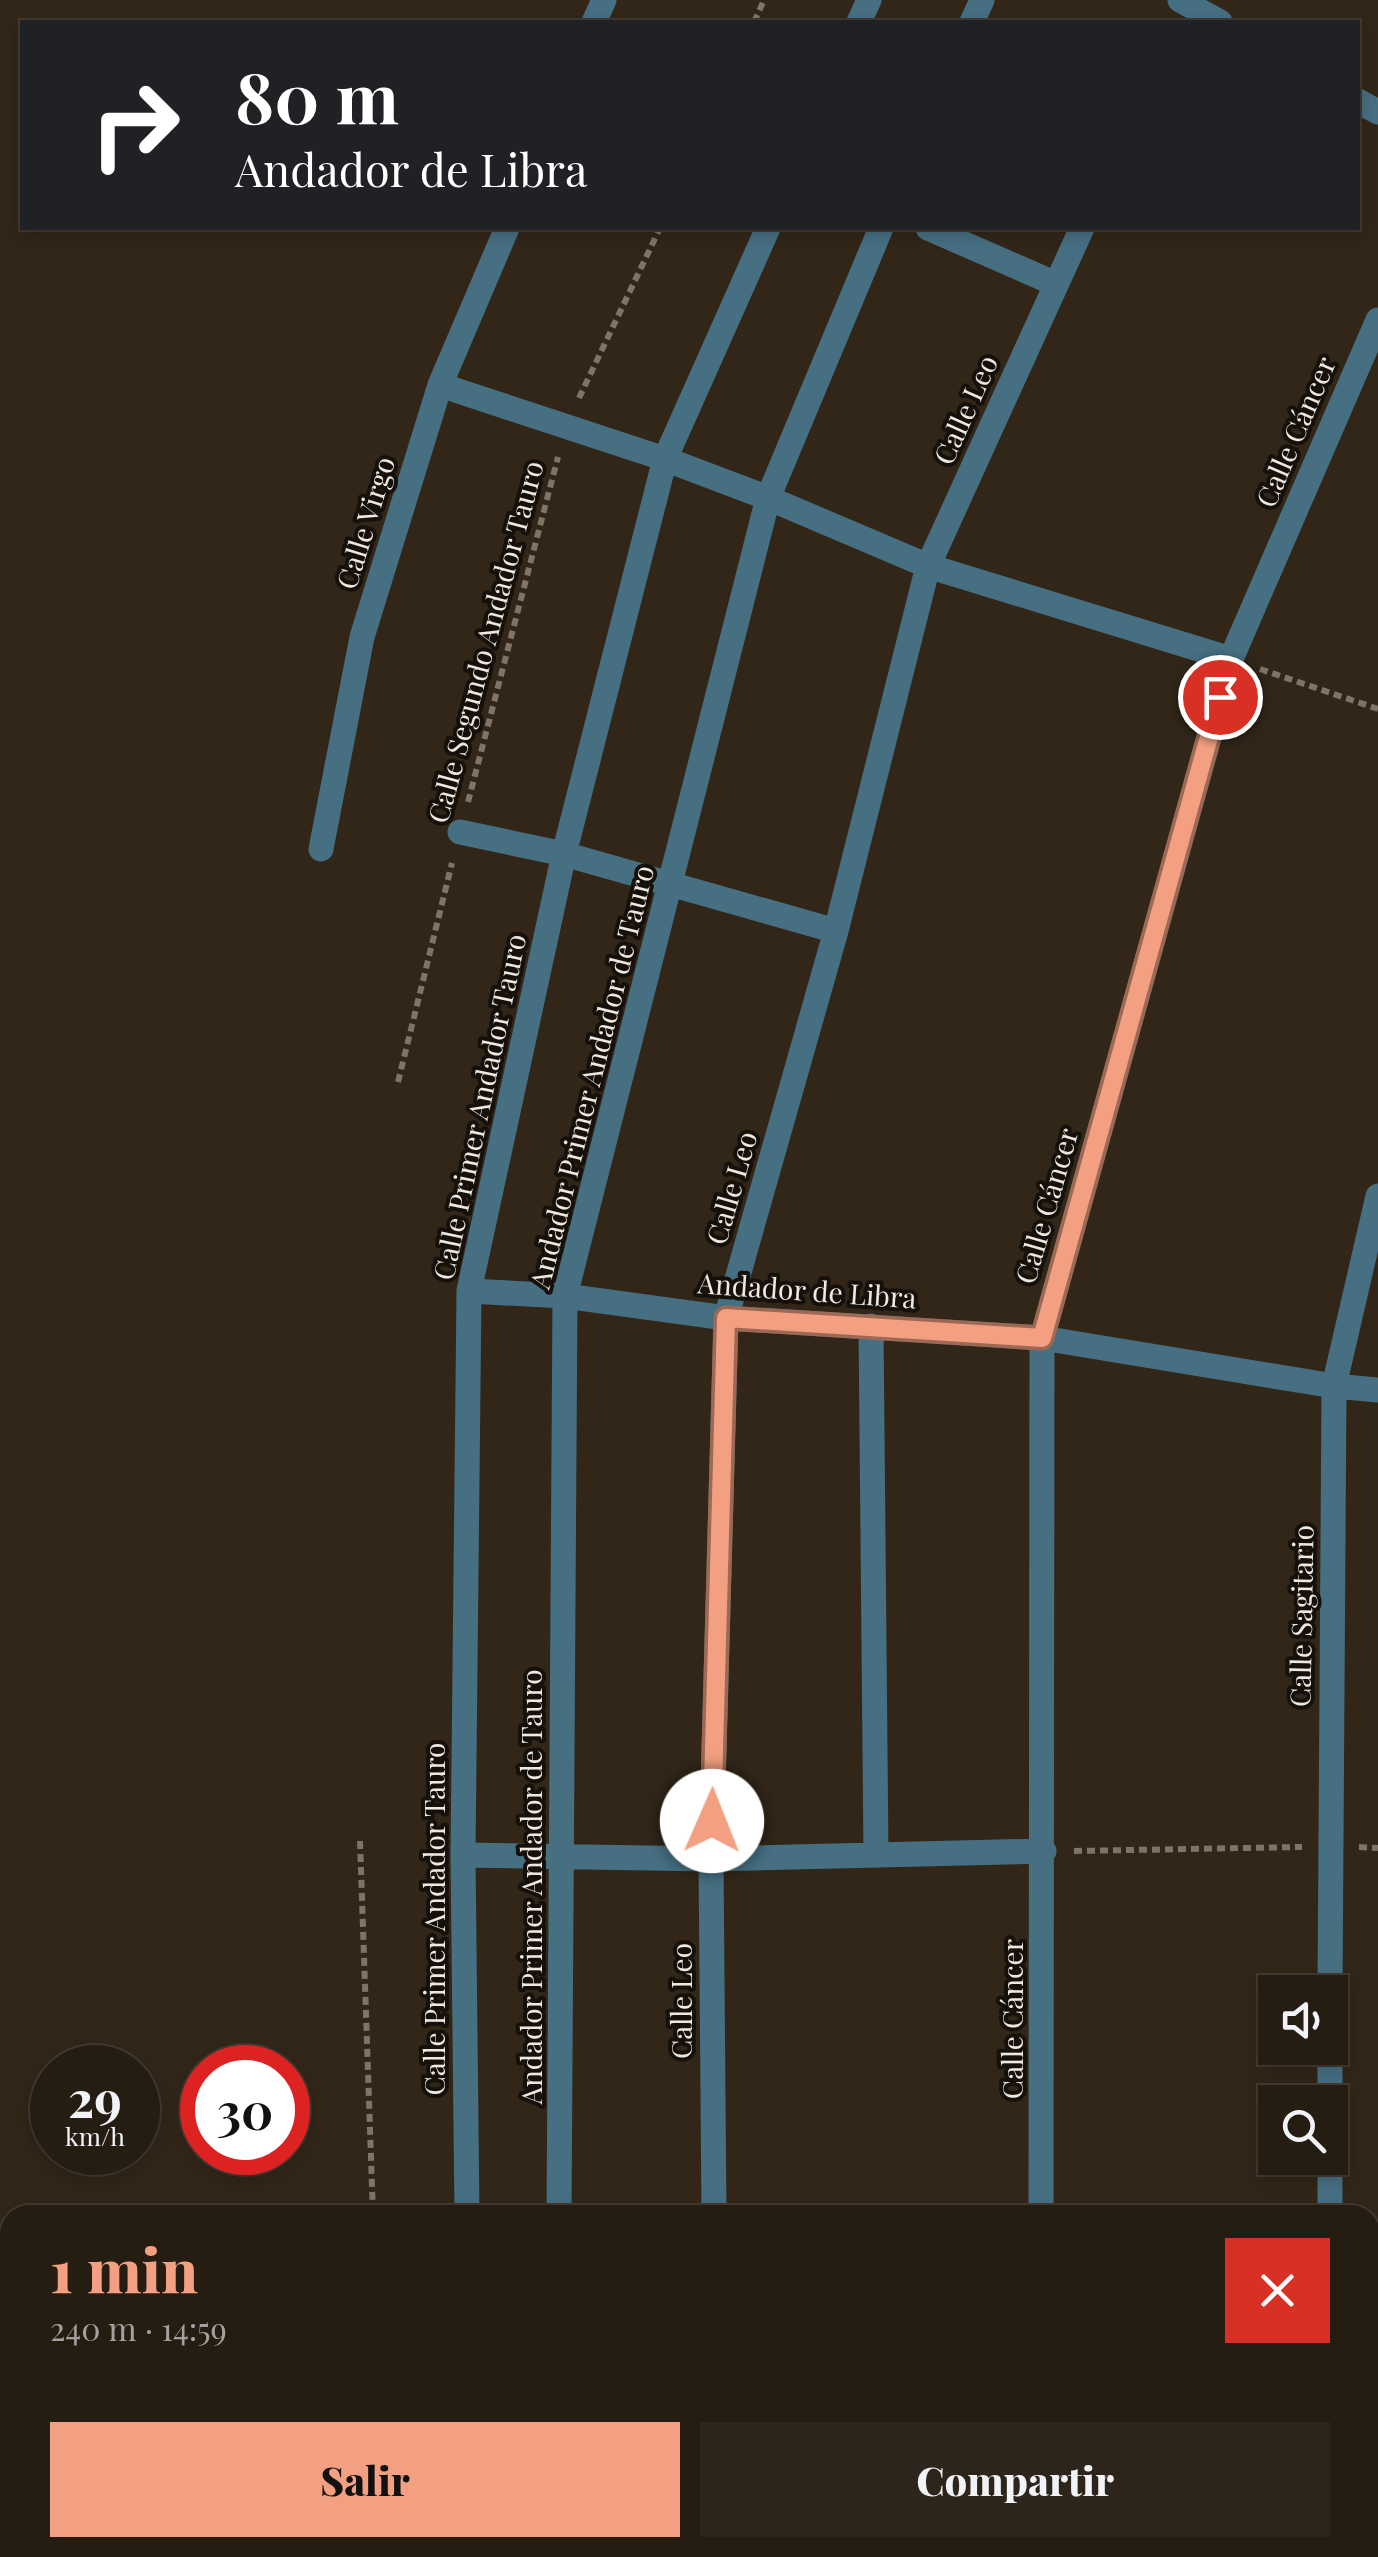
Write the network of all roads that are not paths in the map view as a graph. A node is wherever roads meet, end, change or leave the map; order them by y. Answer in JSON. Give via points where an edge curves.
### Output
{"nodes":[{"id":1,"x":1180,"y":8,"type":"edge"},
{"id":2,"x":1214,"y":20,"type":"edge"},
{"id":3,"x":505,"y":230,"type":"edge"},
{"id":4,"x":767,"y":230,"type":"edge"},
{"id":5,"x":880,"y":230,"type":"edge"},
{"id":6,"x":933,"y":230,"type":"edge"},
{"id":7,"x":1081,"y":230,"type":"edge"},
{"id":8,"x":1056,"y":284,"type":"junction"},
{"id":9,"x":1378,"y":320,"type":"edge"},
{"id":10,"x":440,"y":385,"type":"junction"},
{"id":11,"x":665,"y":459,"type":"junction"},
{"id":12,"x":768,"y":498,"type":"junction"},
{"id":13,"x":928,"y":566,"type":"junction"},
{"id":14,"x":1231,"y":659,"type":"junction"},
{"id":15,"x":460,"y":832,"type":"road end"},
{"id":16,"x":321,"y":848,"type":"dead end"},
{"id":17,"x":564,"y":854,"type":"junction"},
{"id":18,"x":671,"y":884,"type":"junction"},
{"id":19,"x":836,"y":931,"type":"junction"},
{"id":20,"x":1378,"y":1196,"type":"edge"},
{"id":21,"x":470,"y":1291,"type":"junction"},
{"id":22,"x":565,"y":1296,"type":"junction"},
{"id":23,"x":726,"y":1318,"type":"junction"},
{"id":24,"x":871,"y":1326,"type":"junction"},
{"id":25,"x":1042,"y":1338,"type":"junction"},
{"id":26,"x":1334,"y":1386,"type":"junction"},
{"id":27,"x":1378,"y":1390,"type":"edge"},
{"id":28,"x":1044,"y":1852,"type":"junction"},
{"id":29,"x":463,"y":1855,"type":"junction"},
{"id":30,"x":876,"y":1856,"type":"junction"},
{"id":31,"x":562,"y":1859,"type":"junction"},
{"id":32,"x":711,"y":1860,"type":"junction"},
{"id":33,"x":1330,"y":1975,"type":"edge"},
{"id":34,"x":1330,"y":2175,"type":"edge"},
{"id":35,"x":467,"y":2205,"type":"edge"},
{"id":36,"x":559,"y":2205,"type":"edge"},
{"id":37,"x":714,"y":2205,"type":"edge"},
{"id":38,"x":1041,"y":2205,"type":"edge"},
{"id":39,"x":1330,"y":2205,"type":"edge"}],
"edges":[{"from":1,"to":2,"type":"street"},
{"from":3,"to":10,"type":"street","name":"Calle Virgo"},
{"from":4,"to":11,"type":"street","name":"Calle Primer Andador Tauro"},
{"from":5,"to":12,"type":"street","name":"Andador Primer Andador de Tauro"},
{"from":6,"to":8,"type":"street"},
{"from":7,"to":8,"type":"street","name":"Calle Leo"},
{"from":8,"to":13,"type":"street","name":"Calle Leo"},
{"from":9,"to":14,"type":"street","name":"Calle Cáncer"},
{"from":10,"to":11,"type":"street"},
{"from":10,"to":16,"type":"street","name":"Calle Virgo","via":[[362,637]]},
{"from":11,"to":12,"type":"street"},
{"from":11,"to":17,"type":"street","name":"Calle Primer Andador Tauro"},
{"from":12,"to":13,"type":"street"},
{"from":12,"to":18,"type":"street","name":"Andador Primer Andador de Tauro"},
{"from":13,"to":14,"type":"street"},
{"from":13,"to":19,"type":"street","name":"Calle Leo"},
{"from":14,"to":25,"type":"street","name":"Calle Cáncer"},
{"from":15,"to":17,"type":"street"},
{"from":17,"to":18,"type":"street"},
{"from":17,"to":21,"type":"street","name":"Calle Primer Andador Tauro"},
{"from":18,"to":19,"type":"street"},
{"from":18,"to":22,"type":"street","name":"Andador Primer Andador de Tauro"},
{"from":19,"to":23,"type":"street","name":"Calle Leo"},
{"from":20,"to":26,"type":"street","name":"Calle Sagitario"},
{"from":21,"to":22,"type":"street","name":"Andador de Libra"},
{"from":21,"to":29,"type":"street","name":"Calle Primer Andador Tauro"},
{"from":22,"to":23,"type":"street","name":"Andador de Libra"},
{"from":22,"to":31,"type":"street","name":"Andador Primer Andador de Tauro"},
{"from":23,"to":24,"type":"street","name":"Andador de Libra"},
{"from":23,"to":32,"type":"street","name":"Calle Leo"},
{"from":24,"to":25,"type":"street","name":"Andador de Libra"},
{"from":24,"to":30,"type":"street"},
{"from":25,"to":26,"type":"street","name":"Andador de Libra"},
{"from":25,"to":28,"type":"street","name":"Calle Cáncer"},
{"from":26,"to":27,"type":"street","name":"Andador de Libra"},
{"from":26,"to":33,"type":"street","name":"Calle Sagitario"},
{"from":28,"to":30,"type":"street"},
{"from":28,"to":38,"type":"street","name":"Calle Cáncer"},
{"from":29,"to":31,"type":"street"},
{"from":29,"to":35,"type":"street","name":"Calle Primer Andador Tauro"},
{"from":30,"to":32,"type":"street"},
{"from":31,"to":32,"type":"street"},
{"from":31,"to":36,"type":"street","name":"Andador Primer Andador de Tauro"},
{"from":32,"to":37,"type":"street","name":"Calle Leo"},
{"from":34,"to":39,"type":"street"}]}
